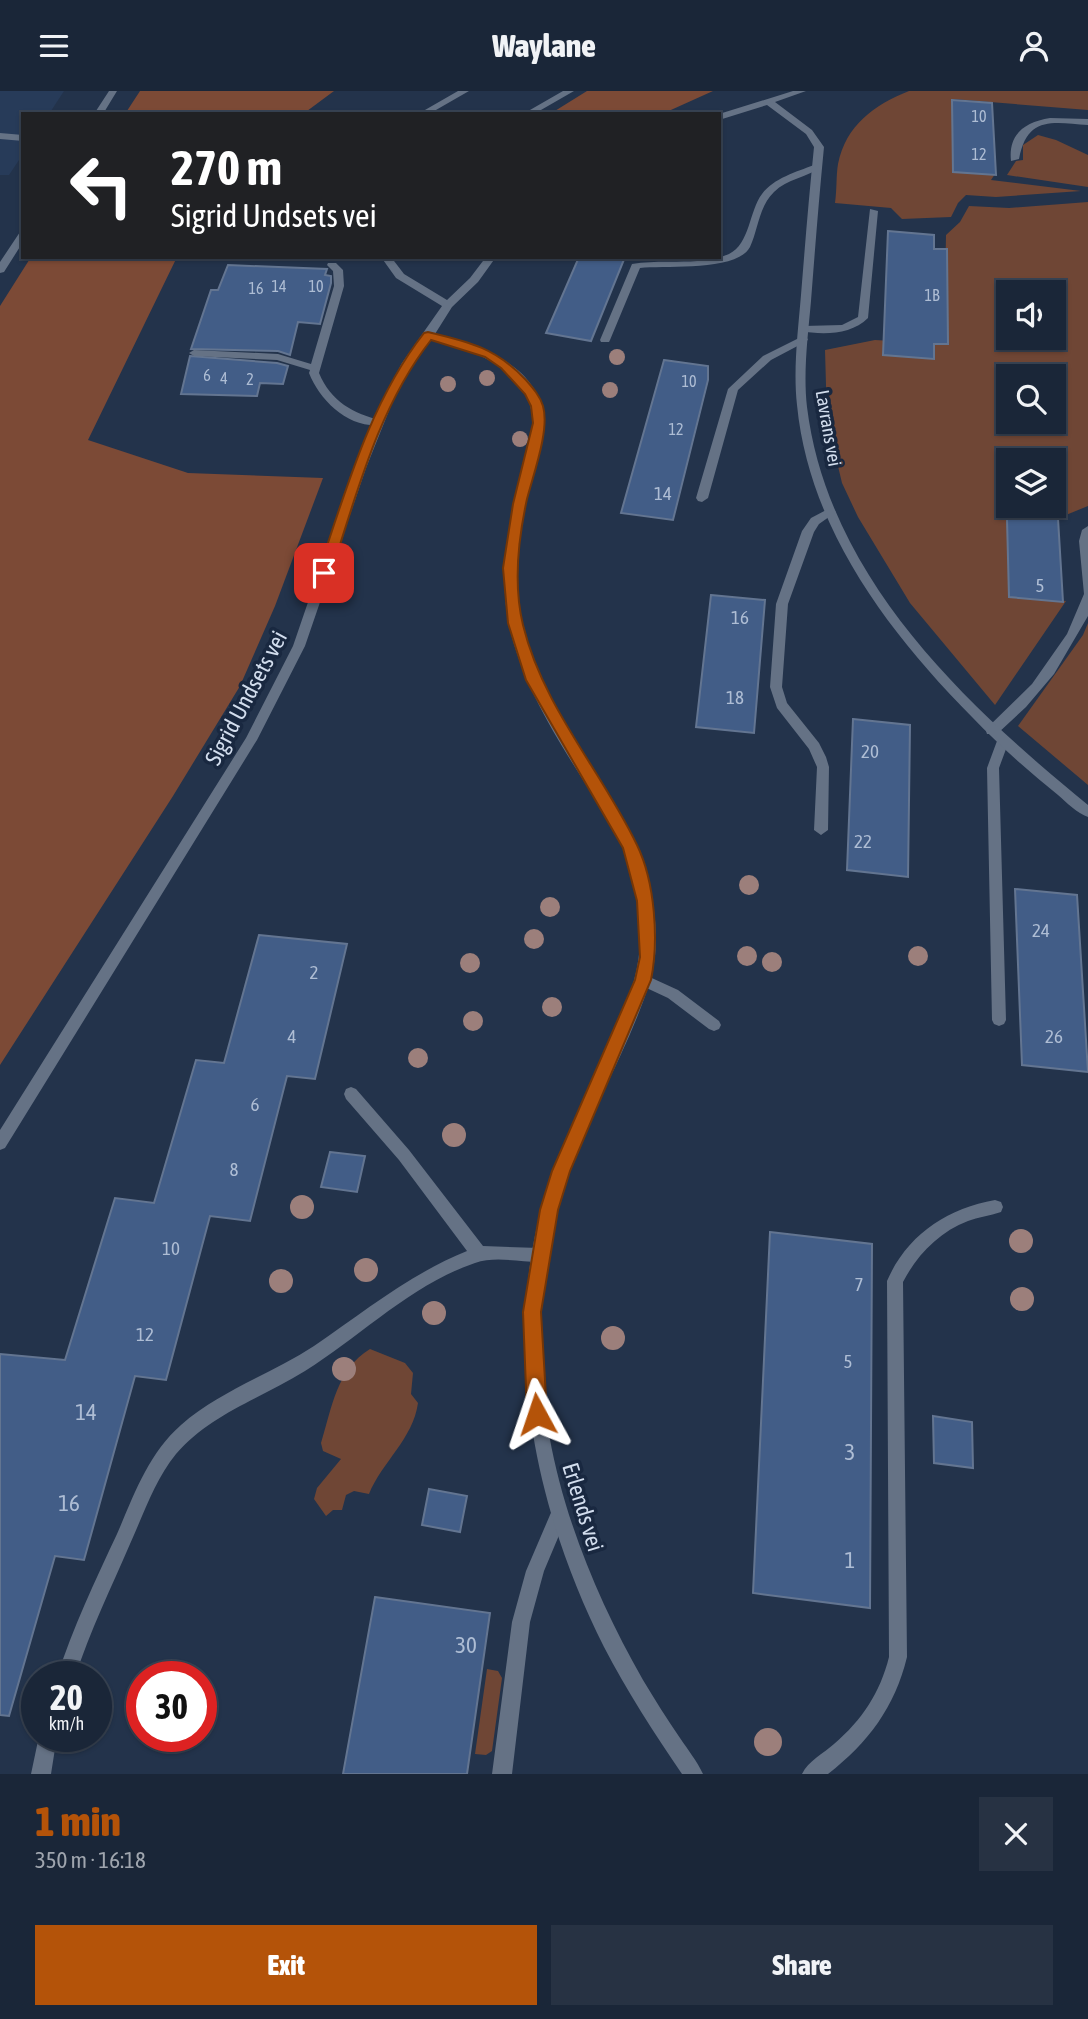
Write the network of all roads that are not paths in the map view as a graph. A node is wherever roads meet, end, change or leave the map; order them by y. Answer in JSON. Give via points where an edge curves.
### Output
{"nodes":[{"id":1,"x":113,"y":91,"type":"edge"},
{"id":2,"x":465,"y":91,"type":"edge"},
{"id":3,"x":570,"y":91,"type":"edge"},
{"id":4,"x":802,"y":91,"type":"edge"},
{"id":5,"x":767,"y":101,"type":"junction"},
{"id":6,"x":99,"y":112,"type":"edge"},
{"id":7,"x":426,"y":112,"type":"edge"},
{"id":8,"x":531,"y":112,"type":"edge"},
{"id":9,"x":721,"y":116,"type":"edge"},
{"id":10,"x":1088,"y":122,"type":"edge"},
{"id":11,"x":0,"y":136,"type":"edge"},
{"id":12,"x":21,"y":138,"type":"edge"},
{"id":13,"x":1014,"y":159,"type":"dead end"},
{"id":14,"x":817,"y":167,"type":"junction"},
{"id":15,"x":873,"y":211,"type":"dead end"},
{"id":16,"x":21,"y":237,"type":"edge"},
{"id":17,"x":387,"y":259,"type":"edge"},
{"id":18,"x":490,"y":259,"type":"edge"},
{"id":19,"x":332,"y":265,"type":"dead end"},
{"id":20,"x":0,"y":270,"type":"edge"},
{"id":21,"x":448,"y":305,"type":"junction"},
{"id":22,"x":803,"y":334,"type":"junction"},
{"id":23,"x":428,"y":335,"type":"junction"},
{"id":24,"x":605,"y":340,"type":"dead end"},
{"id":25,"x":194,"y":352,"type":"dead end"},
{"id":26,"x":315,"y":368,"type":"junction"},
{"id":27,"x":378,"y":423,"type":"junction"},
{"id":28,"x":702,"y":498,"type":"dead end"},
{"id":29,"x":830,"y":512,"type":"junction"},
{"id":30,"x":1088,"y":530,"type":"edge"},
{"id":31,"x":1088,"y":591,"type":"edge"},
{"id":32,"x":1088,"y":597,"type":"edge"},
{"id":33,"x":992,"y":731,"type":"junction"},
{"id":34,"x":1003,"y":741,"type":"junction"},
{"id":35,"x":1088,"y":812,"type":"edge"},
{"id":36,"x":821,"y":830,"type":"dead end"},
{"id":37,"x":643,"y":980,"type":"junction"},
{"id":38,"x":999,"y":1020,"type":"dead end"},
{"id":39,"x":714,"y":1025,"type":"dead end"},
{"id":40,"x":351,"y":1094,"type":"dead end"},
{"id":41,"x":0,"y":1143,"type":"edge"},
{"id":42,"x":995,"y":1207,"type":"dead end"},
{"id":43,"x":478,"y":1254,"type":"junction"},
{"id":44,"x":539,"y":1255,"type":"junction"},
{"id":45,"x":559,"y":1514,"type":"junction"},
{"id":46,"x":72,"y":1661,"type":"edge"},
{"id":47,"x":45,"y":1752,"type":"edge"},
{"id":48,"x":41,"y":1774,"type":"edge"},
{"id":49,"x":502,"y":1774,"type":"edge"},
{"id":50,"x":693,"y":1774,"type":"edge"},
{"id":51,"x":811,"y":1774,"type":"edge"}],
"edges":[{"from":1,"to":6,"type":"street"},
{"from":2,"to":7,"type":"street"},
{"from":3,"to":8,"type":"street"},
{"from":4,"to":5,"type":"street"},
{"from":5,"to":9,"type":"street"},
{"from":5,"to":14,"type":"street","name":"Lavrans vei","via":[[817,140]]},
{"from":10,"to":13,"type":"street","via":[[1042,120],[1025,128],[1015,142]]},
{"from":11,"to":12,"type":"street"},
{"from":14,"to":22,"type":"street","name":"Lavrans vei"},
{"from":14,"to":24,"type":"street","via":[[764,194],[744,249],[738,254],[716,261],[636,266]]},
{"from":15,"to":22,"type":"street","via":[[863,318],[855,326]]},
{"from":16,"to":20,"type":"street"},
{"from":17,"to":21,"type":"street","via":[[400,276]]},
{"from":18,"to":21,"type":"street","name":"Sigrid Undsets vei"},
{"from":19,"to":26,"type":"street","via":[[338,270],[339,286]]},
{"from":21,"to":23,"type":"street","name":"Sigrid Undsets vei"},
{"from":22,"to":28,"type":"street","via":[[733,389]]},
{"from":22,"to":29,"type":"street","name":"Lavrans vei","via":[[804,423]]},
{"from":23,"to":27,"type":"street","name":"Sigrid Undsets vei","via":[[407,363]]},
{"from":23,"to":37,"type":"street","name":"Erlends vei","via":[[489,354],[520,380],[537,406],[539,423],[510,568],[515,623],[533,680],[637,864],[648,957]]},
{"from":25,"to":26,"type":"street","via":[[278,357]]},
{"from":26,"to":27,"type":"street","via":[[317,382],[340,410]]},
{"from":27,"to":41,"type":"street","name":"Sigrid Undsets vei","via":[[299,646],[275,695]]},
{"from":29,"to":33,"type":"street","name":"Lavrans vei","via":[[869,584],[909,641]]},
{"from":29,"to":36,"type":"street","via":[[808,531],[782,604],[776,687],[781,705],[820,757]]},
{"from":30,"to":31,"type":"street"},
{"from":32,"to":33,"type":"street","via":[[1070,638],[1031,695]]},
{"from":33,"to":34,"type":"street","name":"Lavrans vei"},
{"from":34,"to":35,"type":"street","name":"Lavrans vei"},
{"from":34,"to":38,"type":"street","via":[[993,768]]},
{"from":37,"to":39,"type":"street","via":[[673,994]]},
{"from":37,"to":44,"type":"street","name":"Erlends vei","via":[[561,1171]]},
{"from":40,"to":43,"type":"street","via":[[404,1155]]},
{"from":42,"to":51,"type":"street","via":[[962,1213],[937,1229],[905,1260],[895,1281],[895,1672],[874,1719]]},
{"from":43,"to":44,"type":"street"},
{"from":43,"to":46,"type":"street","via":[[375,1312],[300,1365],[219,1407],[172,1447],[147,1486]]},
{"from":44,"to":45,"type":"street","name":"Erlends vei","via":[[532,1312],[534,1375],[548,1480]]},
{"from":45,"to":49,"type":"street","via":[[535,1571],[521,1622]]},
{"from":45,"to":50,"type":"street","name":"Erlends vei","via":[[609,1639]]},
{"from":47,"to":48,"type":"street"}]}
